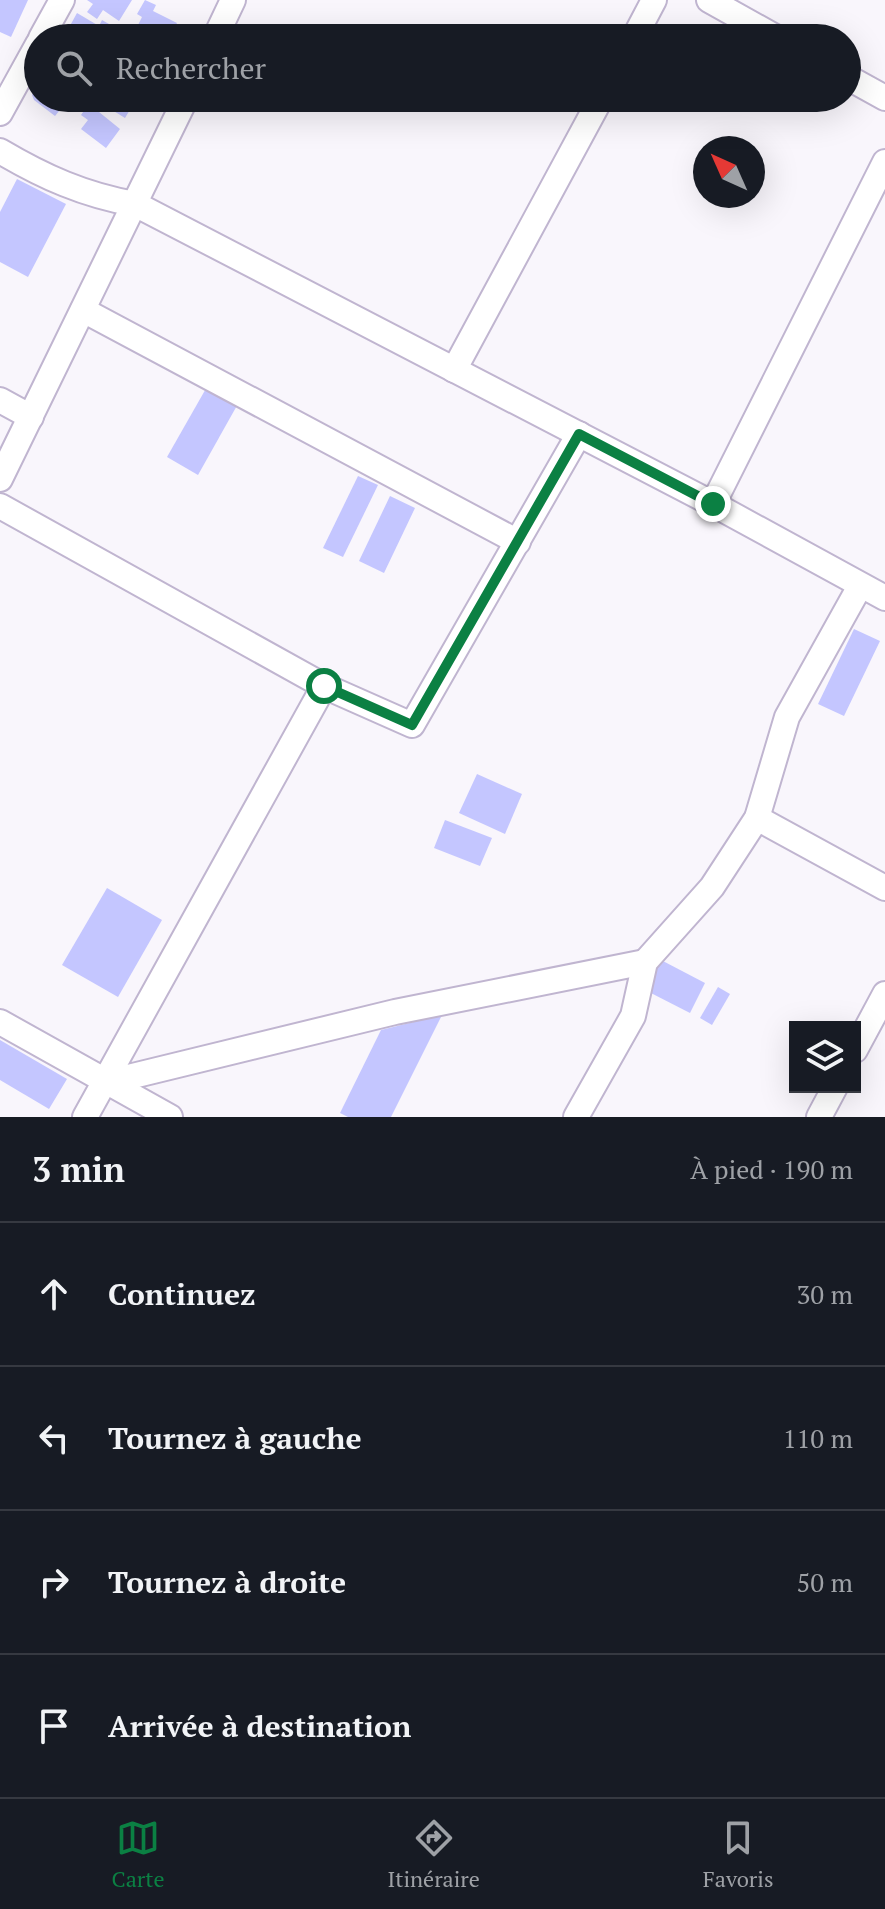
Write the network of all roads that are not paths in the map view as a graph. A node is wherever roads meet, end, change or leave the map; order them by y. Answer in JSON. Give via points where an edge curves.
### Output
{"nodes":[{"id":1,"x":62,"y":0,"type":"edge"},
{"id":2,"x":233,"y":0,"type":"edge"},
{"id":3,"x":654,"y":0,"type":"edge"},
{"id":4,"x":709,"y":0,"type":"edge"},
{"id":5,"x":49,"y":24,"type":"edge"},
{"id":6,"x":222,"y":24,"type":"edge"},
{"id":7,"x":641,"y":24,"type":"edge"},
{"id":8,"x":752,"y":24,"type":"edge"},
{"id":9,"x":24,"y":69,"type":"edge"},
{"id":10,"x":861,"y":85,"type":"edge"},
{"id":11,"x":885,"y":98,"type":"edge"},
{"id":12,"x":179,"y":112,"type":"edge"},
{"id":13,"x":593,"y":112,"type":"edge"},
{"id":14,"x":0,"y":113,"type":"edge"},
{"id":15,"x":0,"y":151,"type":"edge"},
{"id":16,"x":885,"y":162,"type":"edge"},
{"id":17,"x":135,"y":204,"type":"junction"},
{"id":18,"x":83,"y":310,"type":"junction"},
{"id":19,"x":454,"y":370,"type":"junction"},
{"id":20,"x":0,"y":400,"type":"edge"},
{"id":21,"x":31,"y":417,"type":"junction"},
{"id":22,"x":579,"y":434,"type":"junction"},
{"id":23,"x":0,"y":479,"type":"edge"},
{"id":24,"x":713,"y":504,"type":"junction"},
{"id":25,"x":0,"y":506,"type":"edge"},
{"id":26,"x":518,"y":542,"type":"junction"},
{"id":27,"x":860,"y":586,"type":"junction"},
{"id":28,"x":885,"y":598,"type":"edge"},
{"id":29,"x":324,"y":686,"type":"junction"},
{"id":30,"x":757,"y":818,"type":"junction"},
{"id":31,"x":885,"y":888,"type":"edge"},
{"id":32,"x":645,"y":962,"type":"junction"},
{"id":33,"x":885,"y":994,"type":"edge"},
{"id":34,"x":0,"y":1022,"type":"edge"},
{"id":35,"x":861,"y":1039,"type":"edge"},
{"id":36,"x":104,"y":1083,"type":"junction"},
{"id":37,"x":832,"y":1093,"type":"edge"},
{"id":38,"x":85,"y":1117,"type":"edge"},
{"id":39,"x":170,"y":1117,"type":"edge"},
{"id":40,"x":576,"y":1117,"type":"edge"},
{"id":41,"x":819,"y":1117,"type":"edge"}],
"edges":[{"from":1,"to":5,"type":"street"},
{"from":2,"to":6,"type":"street"},
{"from":3,"to":7,"type":"street"},
{"from":4,"to":8,"type":"street"},
{"from":9,"to":14,"type":"street"},
{"from":10,"to":11,"type":"street"},
{"from":12,"to":17,"type":"street"},
{"from":13,"to":19,"type":"street"},
{"from":15,"to":17,"type":"street","via":[[89,196]]},
{"from":16,"to":24,"type":"street"},
{"from":17,"to":18,"type":"street"},
{"from":17,"to":19,"type":"street"},
{"from":18,"to":21,"type":"street"},
{"from":18,"to":26,"type":"street"},
{"from":19,"to":22,"type":"street"},
{"from":20,"to":21,"type":"street"},
{"from":21,"to":23,"type":"street"},
{"from":22,"to":24,"type":"street"},
{"from":22,"to":26,"type":"street"},
{"from":24,"to":27,"type":"street"},
{"from":25,"to":29,"type":"street"},
{"from":26,"to":29,"type":"street","via":[[412,725]]},
{"from":27,"to":28,"type":"street"},
{"from":27,"to":30,"type":"street","via":[[787,717]]},
{"from":29,"to":36,"type":"street"},
{"from":30,"to":31,"type":"street"},
{"from":30,"to":32,"type":"street","via":[[712,887]]},
{"from":32,"to":36,"type":"street","via":[[395,1012]]},
{"from":32,"to":40,"type":"street","via":[[633,1016]]},
{"from":33,"to":35,"type":"street"},
{"from":34,"to":36,"type":"street"},
{"from":36,"to":38,"type":"street"},
{"from":36,"to":39,"type":"street"},
{"from":37,"to":41,"type":"street"}]}
